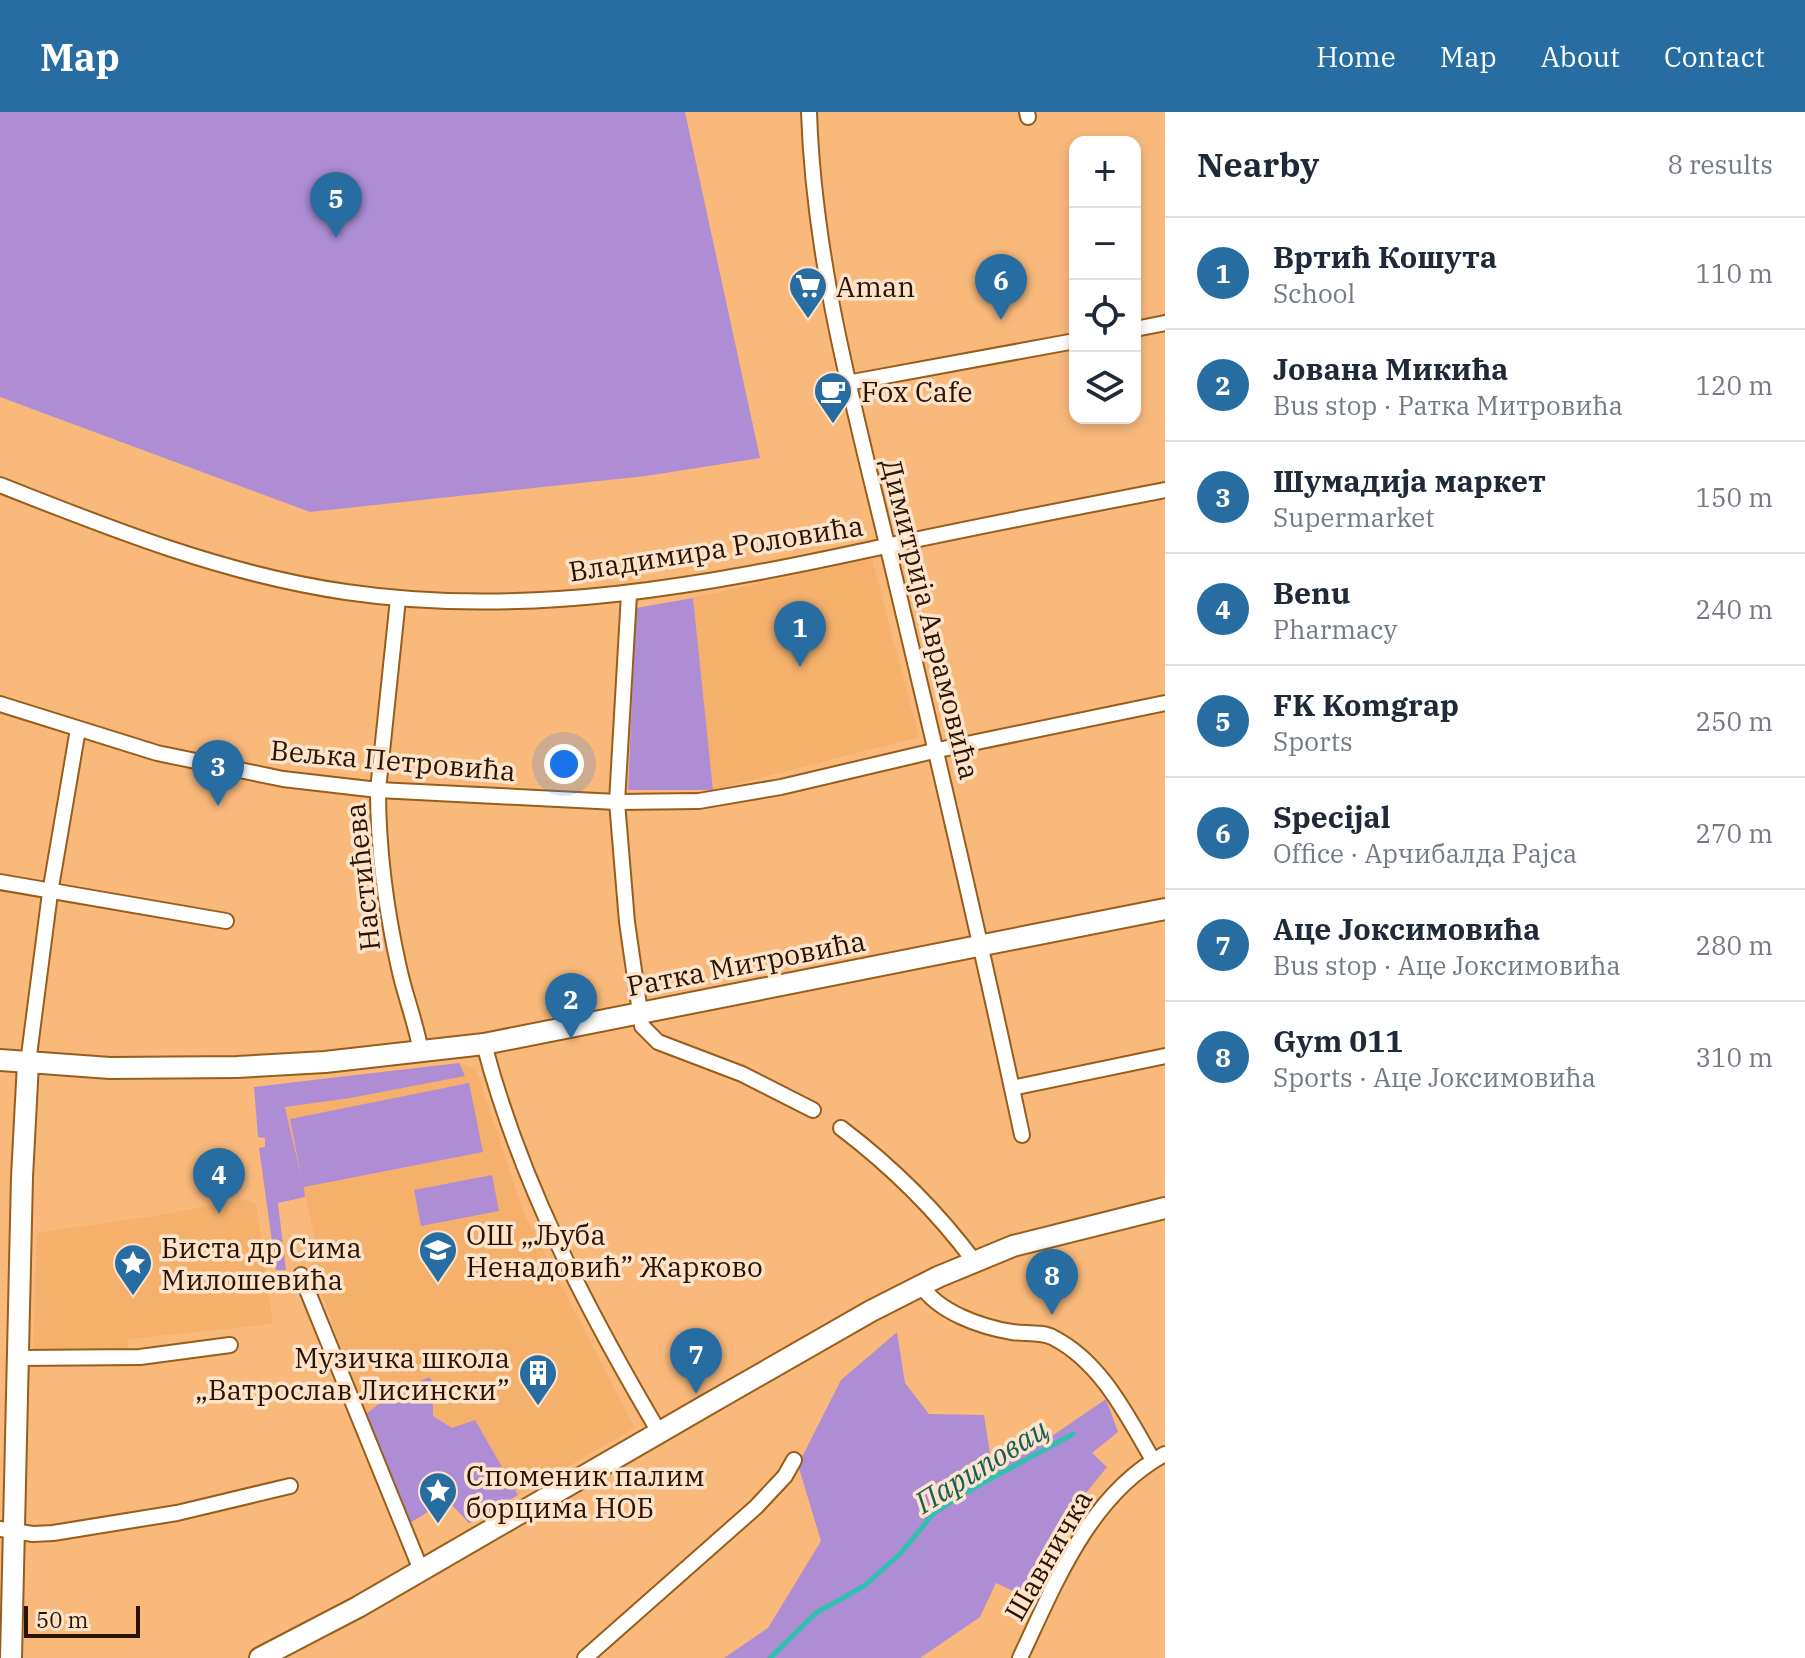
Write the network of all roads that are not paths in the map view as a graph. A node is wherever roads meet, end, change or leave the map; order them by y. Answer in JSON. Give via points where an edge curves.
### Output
{"nodes":[{"id":1,"x":809,"y":112,"type":"edge"},
{"id":2,"x":1165,"y":323,"type":"edge"},
{"id":3,"x":1141,"y":328,"type":"edge"},
{"id":4,"x":1069,"y":342,"type":"edge"},
{"id":5,"x":847,"y":383,"type":"junction"},
{"id":6,"x":0,"y":485,"type":"edge"},
{"id":7,"x":1165,"y":490,"type":"edge"},
{"id":8,"x":887,"y":546,"type":"junction"},
{"id":9,"x":629,"y":594,"type":"junction"},
{"id":10,"x":398,"y":599,"type":"junction"},
{"id":11,"x":1165,"y":703,"type":"edge"},
{"id":12,"x":0,"y":704,"type":"edge"},
{"id":13,"x":78,"y":729,"type":"junction"},
{"id":14,"x":938,"y":750,"type":"junction"},
{"id":15,"x":378,"y":790,"type":"junction"},
{"id":16,"x":617,"y":802,"type":"junction"},
{"id":17,"x":0,"y":882,"type":"edge"},
{"id":18,"x":50,"y":893,"type":"junction"},
{"id":19,"x":1165,"y":909,"type":"edge"},
{"id":20,"x":226,"y":921,"type":"dead end"},
{"id":21,"x":981,"y":946,"type":"junction"},
{"id":22,"x":639,"y":1012,"type":"junction"},
{"id":23,"x":484,"y":1044,"type":"junction"},
{"id":24,"x":421,"y":1052,"type":"junction"},
{"id":25,"x":1165,"y":1056,"type":"edge"},
{"id":26,"x":0,"y":1060,"type":"edge"},
{"id":27,"x":28,"y":1063,"type":"junction"},
{"id":28,"x":1012,"y":1088,"type":"junction"},
{"id":29,"x":813,"y":1110,"type":"dead end"},
{"id":30,"x":841,"y":1128,"type":"dead end"},
{"id":31,"x":1022,"y":1135,"type":"dead end"},
{"id":32,"x":1165,"y":1208,"type":"edge"},
{"id":33,"x":974,"y":1261,"type":"junction"},
{"id":34,"x":301,"y":1275,"type":"dead end"},
{"id":35,"x":921,"y":1285,"type":"junction"},
{"id":36,"x":230,"y":1345,"type":"dead end"},
{"id":37,"x":18,"y":1358,"type":"junction"},
{"id":38,"x":659,"y":1432,"type":"junction"},
{"id":39,"x":1159,"y":1457,"type":"edge"},
{"id":40,"x":794,"y":1460,"type":"dead end"},
{"id":41,"x":290,"y":1486,"type":"dead end"},
{"id":42,"x":7,"y":1531,"type":"edge"},
{"id":43,"x":421,"y":1570,"type":"junction"},
{"id":44,"x":11,"y":1658,"type":"edge"},
{"id":45,"x":260,"y":1658,"type":"edge"},
{"id":46,"x":585,"y":1658,"type":"edge"},
{"id":47,"x":1020,"y":1658,"type":"edge"}],
"edges":[{"from":1,"to":5,"type":"street","name":"Димитрија Аврамовића","via":[[819,237]]},
{"from":2,"to":3,"type":"street"},
{"from":4,"to":5,"type":"street"},
{"from":5,"to":8,"type":"street","name":"Димитрија Аврамовића"},
{"from":6,"to":10,"type":"street","name":"Владимира Роловића","via":[[200,557],[279,579]]},
{"from":7,"to":8,"type":"street","name":"Владимира Роловића"},
{"from":8,"to":9,"type":"street","name":"Владимира Роловића"},
{"from":8,"to":14,"type":"street","name":"Димитрија Аврамовића"},
{"from":9,"to":10,"type":"street","name":"Владимира Роловића","via":[[530,601]]},
{"from":9,"to":16,"type":"street"},
{"from":10,"to":15,"type":"street","name":"Настићева"},
{"from":11,"to":14,"type":"street","name":"Вељка Петровића"},
{"from":12,"to":13,"type":"street","name":"Вељка Петровића"},
{"from":13,"to":15,"type":"street","name":"Вељка Петровића","via":[[226,769]]},
{"from":13,"to":18,"type":"street"},
{"from":14,"to":16,"type":"street","name":"Вељка Петровића","via":[[781,787],[712,798]]},
{"from":14,"to":21,"type":"street","name":"Димитрија Аврамовића"},
{"from":15,"to":16,"type":"street","name":"Вељка Петровића"},
{"from":15,"to":24,"type":"street","name":"Настићева","via":[[387,900]]},
{"from":16,"to":22,"type":"street"},
{"from":17,"to":18,"type":"street"},
{"from":18,"to":20,"type":"street"},
{"from":18,"to":27,"type":"street"},
{"from":19,"to":21,"type":"street","name":"Ратка Митровића"},
{"from":21,"to":22,"type":"street","name":"Ратка Митровића"},
{"from":21,"to":28,"type":"street","name":"Димитрија Аврамовића"},
{"from":22,"to":23,"type":"street","name":"Ратка Митровића"},
{"from":22,"to":29,"type":"street","via":[[654,1040],[742,1074]]},
{"from":23,"to":24,"type":"street","name":"Ратка Митровића"},
{"from":23,"to":38,"type":"street","via":[[531,1186]]},
{"from":24,"to":27,"type":"street","name":"Ратка Митровића","via":[[237,1067]]},
{"from":25,"to":28,"type":"street"},
{"from":26,"to":27,"type":"street","name":"Ратка Митровића"},
{"from":27,"to":37,"type":"street"},
{"from":28,"to":31,"type":"street","name":"Димитрија Аврамовића"},
{"from":30,"to":33,"type":"street","via":[[915,1192]]},
{"from":32,"to":33,"type":"street"},
{"from":33,"to":35,"type":"street"},
{"from":34,"to":43,"type":"street"},
{"from":35,"to":38,"type":"street"},
{"from":35,"to":39,"type":"street","via":[[941,1305],[976,1322],[1062,1342],[1113,1392]]},
{"from":36,"to":37,"type":"street","via":[[140,1357]]},
{"from":37,"to":42,"type":"street"},
{"from":38,"to":43,"type":"street"},
{"from":39,"to":47,"type":"street","name":"Шавничка","via":[[1114,1493],[1086,1531]]},
{"from":40,"to":46,"type":"street","via":[[756,1507]]},
{"from":41,"to":42,"type":"street","via":[[177,1513],[53,1533]]},
{"from":42,"to":44,"type":"street"},
{"from":43,"to":45,"type":"street"}]}
